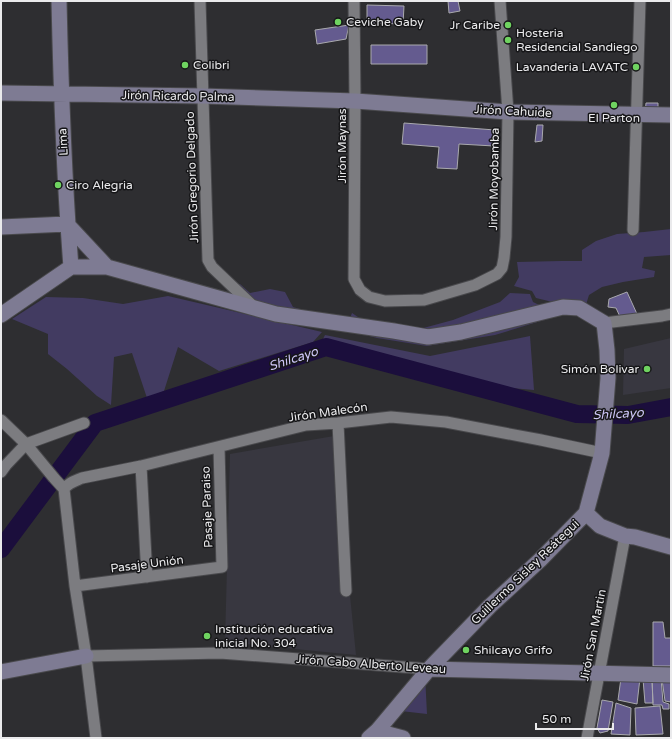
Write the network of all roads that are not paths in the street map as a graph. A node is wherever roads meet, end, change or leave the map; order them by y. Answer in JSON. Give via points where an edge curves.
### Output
{"nodes":[{"id":1,"x":59,"y":1,"type":"edge"},
{"id":2,"x":200,"y":1,"type":"edge"},
{"id":3,"x":354,"y":1,"type":"edge"},
{"id":4,"x":500,"y":1,"type":"edge"},
{"id":5,"x":640,"y":1,"type":"edge"},
{"id":6,"x":1,"y":94,"type":"edge"},
{"id":7,"x":61,"y":94,"type":"junction"},
{"id":8,"x":202,"y":96,"type":"junction"},
{"id":9,"x":355,"y":101,"type":"junction"},
{"id":10,"x":508,"y":112,"type":"junction"},
{"id":11,"x":636,"y":115,"type":"junction"},
{"id":12,"x":671,"y":115,"type":"edge"},
{"id":13,"x":67,"y":224,"type":"junction"},
{"id":14,"x":1,"y":227,"type":"edge"},
{"id":15,"x":633,"y":230,"type":"dead end"},
{"id":16,"x":71,"y":267,"type":"junction"},
{"id":17,"x":107,"y":267,"type":"junction"},
{"id":18,"x":360,"y":290,"type":"joint"},
{"id":19,"x":256,"y":308,"type":"junction"},
{"id":20,"x":671,"y":314,"type":"edge"},
{"id":21,"x":1,"y":315,"type":"edge"},
{"id":22,"x":604,"y":323,"type":"junction"},
{"id":23,"x":1,"y":420,"type":"edge"},
{"id":24,"x":338,"y":423,"type":"junction"},
{"id":25,"x":84,"y":424,"type":"dead end"},
{"id":26,"x":28,"y":447,"type":"junction"},
{"id":27,"x":218,"y":447,"type":"junction"},
{"id":28,"x":602,"y":453,"type":"junction"},
{"id":29,"x":141,"y":466,"type":"junction"},
{"id":30,"x":1,"y":472,"type":"edge"},
{"id":31,"x":64,"y":489,"type":"junction"},
{"id":32,"x":586,"y":513,"type":"junction"},
{"id":33,"x":625,"y":536,"type":"junction"},
{"id":34,"x":671,"y":547,"type":"edge"},
{"id":35,"x":222,"y":567,"type":"joint"},
{"id":36,"x":147,"y":576,"type":"junction"},
{"id":37,"x":75,"y":586,"type":"junction"},
{"id":38,"x":346,"y":592,"type":"dead end"},
{"id":39,"x":86,"y":656,"type":"junction"},
{"id":40,"x":429,"y":669,"type":"junction"},
{"id":41,"x":1,"y":672,"type":"edge"},
{"id":42,"x":599,"y":673,"type":"junction"},
{"id":43,"x":671,"y":675,"type":"edge"},
{"id":44,"x":373,"y":734,"type":"edge"},
{"id":45,"x":96,"y":738,"type":"edge"},
{"id":46,"x":403,"y":738,"type":"edge"},
{"id":47,"x":587,"y":738,"type":"edge"}],
"edges":[{"from":1,"to":7,"type":"street","name":"Lima"},
{"from":2,"to":8,"type":"street","name":"Jirón Gregorio Delgado"},
{"from":3,"to":9,"type":"street","name":"Jirón Maynas"},
{"from":4,"to":10,"type":"street","name":"Jirón Moyobamba"},
{"from":5,"to":11,"type":"street"},
{"from":6,"to":7,"type":"street","name":"Jirón Ricardo Palma"},
{"from":7,"to":8,"type":"street","name":"Jirón Ricardo Palma"},
{"from":7,"to":13,"type":"street","name":"Lima"},
{"from":8,"to":9,"type":"street","name":"Jirón Ricardo Palma"},
{"from":8,"to":19,"type":"street","name":"Jirón Gregorio Delgado","via":[[208,260],[212,267]]},
{"from":9,"to":10,"type":"street","name":"Jirón Cahuide"},
{"from":9,"to":18,"type":"street","name":"Jirón Maynas","via":[[354,280]]},
{"from":10,"to":11,"type":"street","name":"Jirón Cahuide"},
{"from":10,"to":18,"type":"street","name":"Jirón Moyobamba","via":[[506,237],[502,268],[498,274],[475,285],[424,300],[385,301],[368,297]]},
{"from":11,"to":12,"type":"street","name":"Jirón Cahuide"},
{"from":11,"to":15,"type":"street"},
{"from":13,"to":14,"type":"street"},
{"from":13,"to":16,"type":"street","name":"Lima"},
{"from":13,"to":17,"type":"street"},
{"from":16,"to":17,"type":"street"},
{"from":16,"to":21,"type":"street"},
{"from":17,"to":19,"type":"street"},
{"from":19,"to":22,"type":"street","via":[[276,314],[428,337],[461,332],[564,307],[579,308]]},
{"from":20,"to":22,"type":"street"},
{"from":22,"to":28,"type":"street","name":"Guillermo Sisley Reátegui","via":[[608,378]]},
{"from":23,"to":26,"type":"street"},
{"from":24,"to":27,"type":"street","name":"Jirón Malecón","via":[[306,425]]},
{"from":24,"to":28,"type":"street","name":"Jirón Malecón","via":[[391,416],[446,422]]},
{"from":24,"to":38,"type":"street"},
{"from":25,"to":26,"type":"street"},
{"from":26,"to":30,"type":"street"},
{"from":26,"to":31,"type":"street"},
{"from":27,"to":29,"type":"street","name":"Jirón Malecón"},
{"from":27,"to":35,"type":"street","name":"Pasaje Paraiso"},
{"from":28,"to":32,"type":"street","name":"Guillermo Sisley Reátegui"},
{"from":29,"to":31,"type":"street","name":"Jirón Malecón","via":[[82,478]]},
{"from":29,"to":36,"type":"street"},
{"from":31,"to":37,"type":"street"},
{"from":32,"to":33,"type":"street","via":[[600,526]]},
{"from":32,"to":40,"type":"street","name":"Guillermo Sisley Reátegui"},
{"from":33,"to":34,"type":"street"},
{"from":33,"to":42,"type":"street","name":"Jirón San Martin"},
{"from":35,"to":36,"type":"street","name":"Pasaje Unión"},
{"from":36,"to":37,"type":"street","name":"Pasaje Unión"},
{"from":37,"to":39,"type":"street"},
{"from":39,"to":40,"type":"street","name":"Jirón Cabo Alberto Leveau","via":[[220,653]]},
{"from":39,"to":41,"type":"street","name":"Jirón Cabo Alberto Leveau"},
{"from":39,"to":45,"type":"street"},
{"from":40,"to":42,"type":"street","name":"Jirón Cabo Alberto Leveau"},
{"from":40,"to":44,"type":"street","name":"Guillermo Sisley Reátegui"},
{"from":42,"to":43,"type":"street","name":"Jirón Cabo Alberto Leveau"},
{"from":42,"to":47,"type":"street","name":"Jirón San Martin"},
{"from":44,"to":46,"type":"street"}]}
